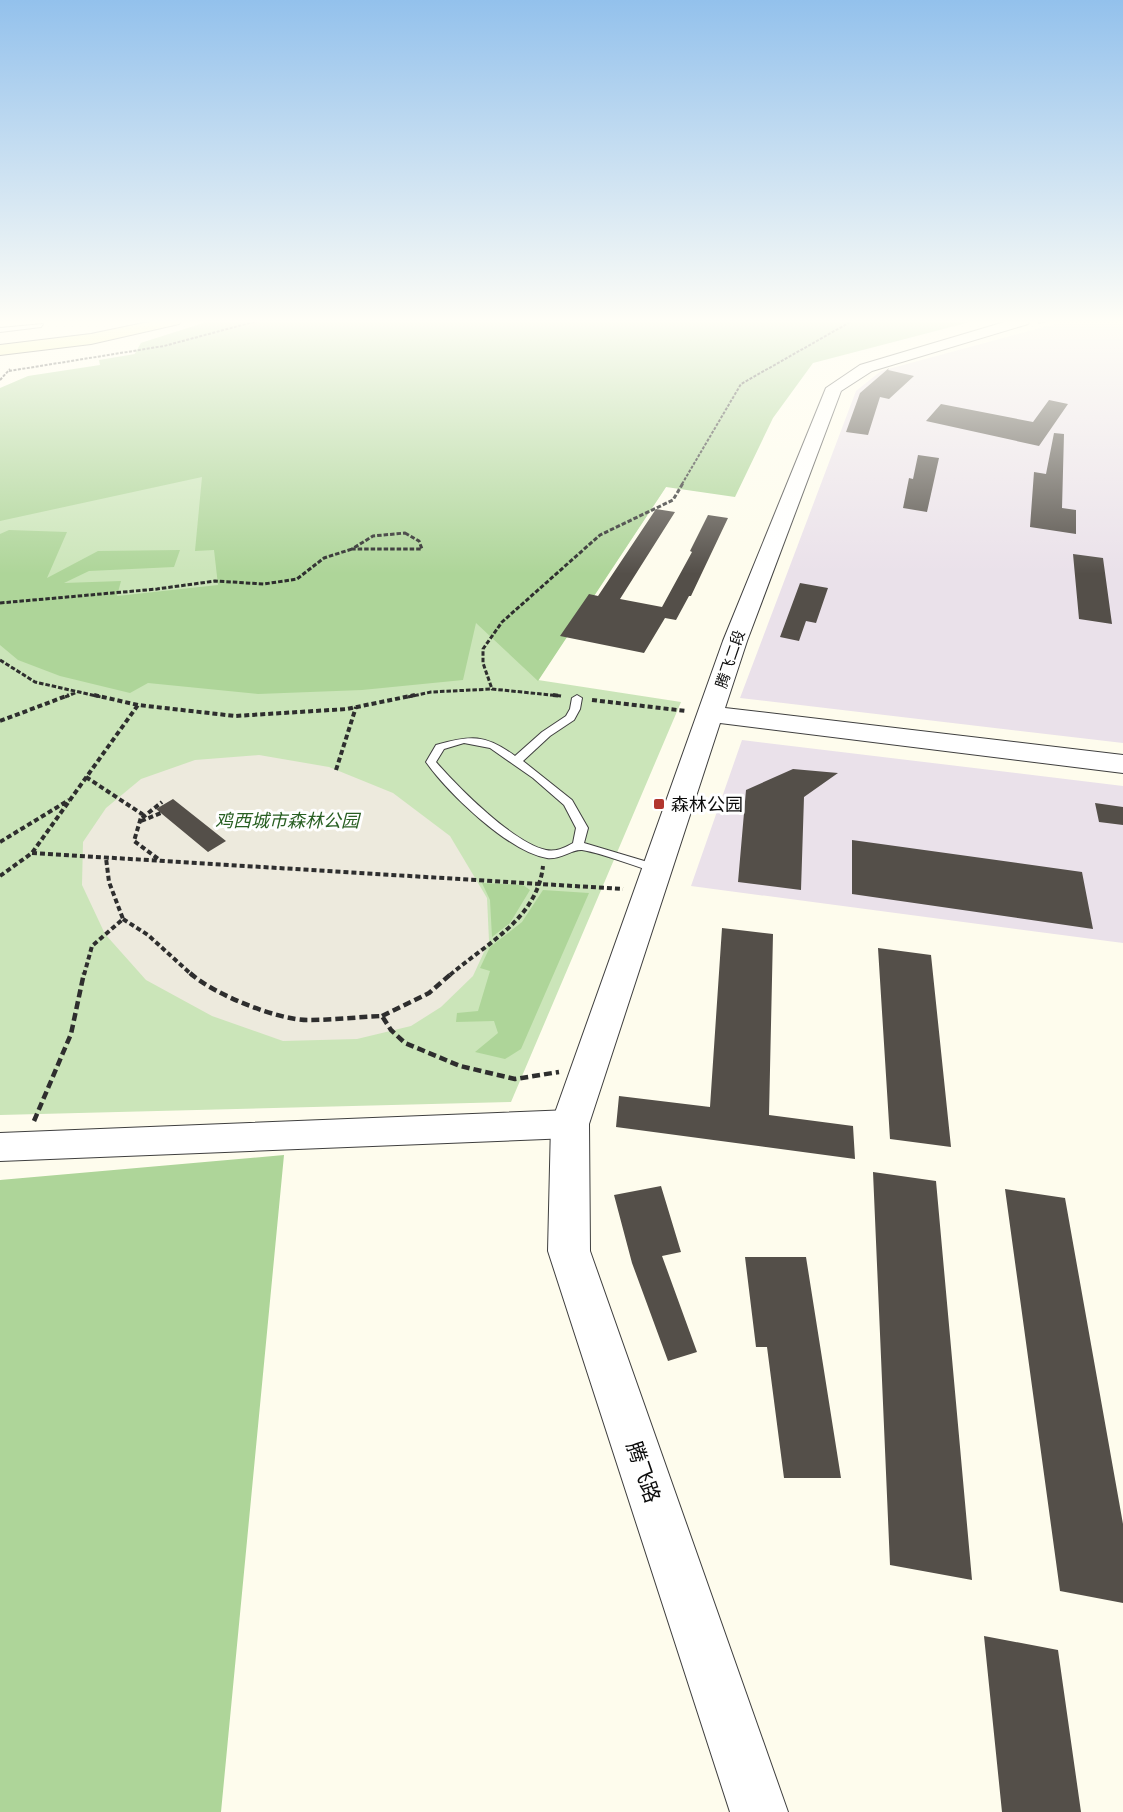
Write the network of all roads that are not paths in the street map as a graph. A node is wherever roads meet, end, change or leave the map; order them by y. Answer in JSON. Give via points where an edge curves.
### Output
{"nodes":[{"id":1,"x":827,"y":406,"type":"edge"},
{"id":2,"x":577,"y":698,"type":"road end"},
{"id":3,"x":711,"y":714,"type":"junction"},
{"id":4,"x":516,"y":761,"type":"junction"},
{"id":5,"x":1123,"y":764,"type":"edge"},
{"id":6,"x":578,"y":845,"type":"junction"},
{"id":7,"x":654,"y":880,"type":"junction"},
{"id":8,"x":570,"y":1124,"type":"junction"},
{"id":9,"x":12,"y":1147,"type":"edge"},
{"id":10,"x":759,"y":1812,"type":"edge"}],
"edges":[{"from":1,"to":3,"type":"street","name":"腾飞二段","via":[[735,641]]},
{"from":2,"to":4,"type":"lane","via":[[570,718]]},
{"from":3,"to":5,"type":"street"},
{"from":3,"to":7,"type":"street","name":"腾飞二段"},
{"from":4,"to":6,"type":"lane","via":[[568,803],[582,828]]},
{"from":4,"to":6,"type":"lane","via":[[493,745],[464,740],[440,747],[431,762],[446,782],[518,842],[545,854],[565,853]]},
{"from":6,"to":7,"type":"lane"},
{"from":7,"to":8,"type":"street","name":"腾飞二段"},
{"from":8,"to":9,"type":"street"},
{"from":8,"to":10,"type":"street","name":"腾飞路","via":[[569,1251]]}]}
